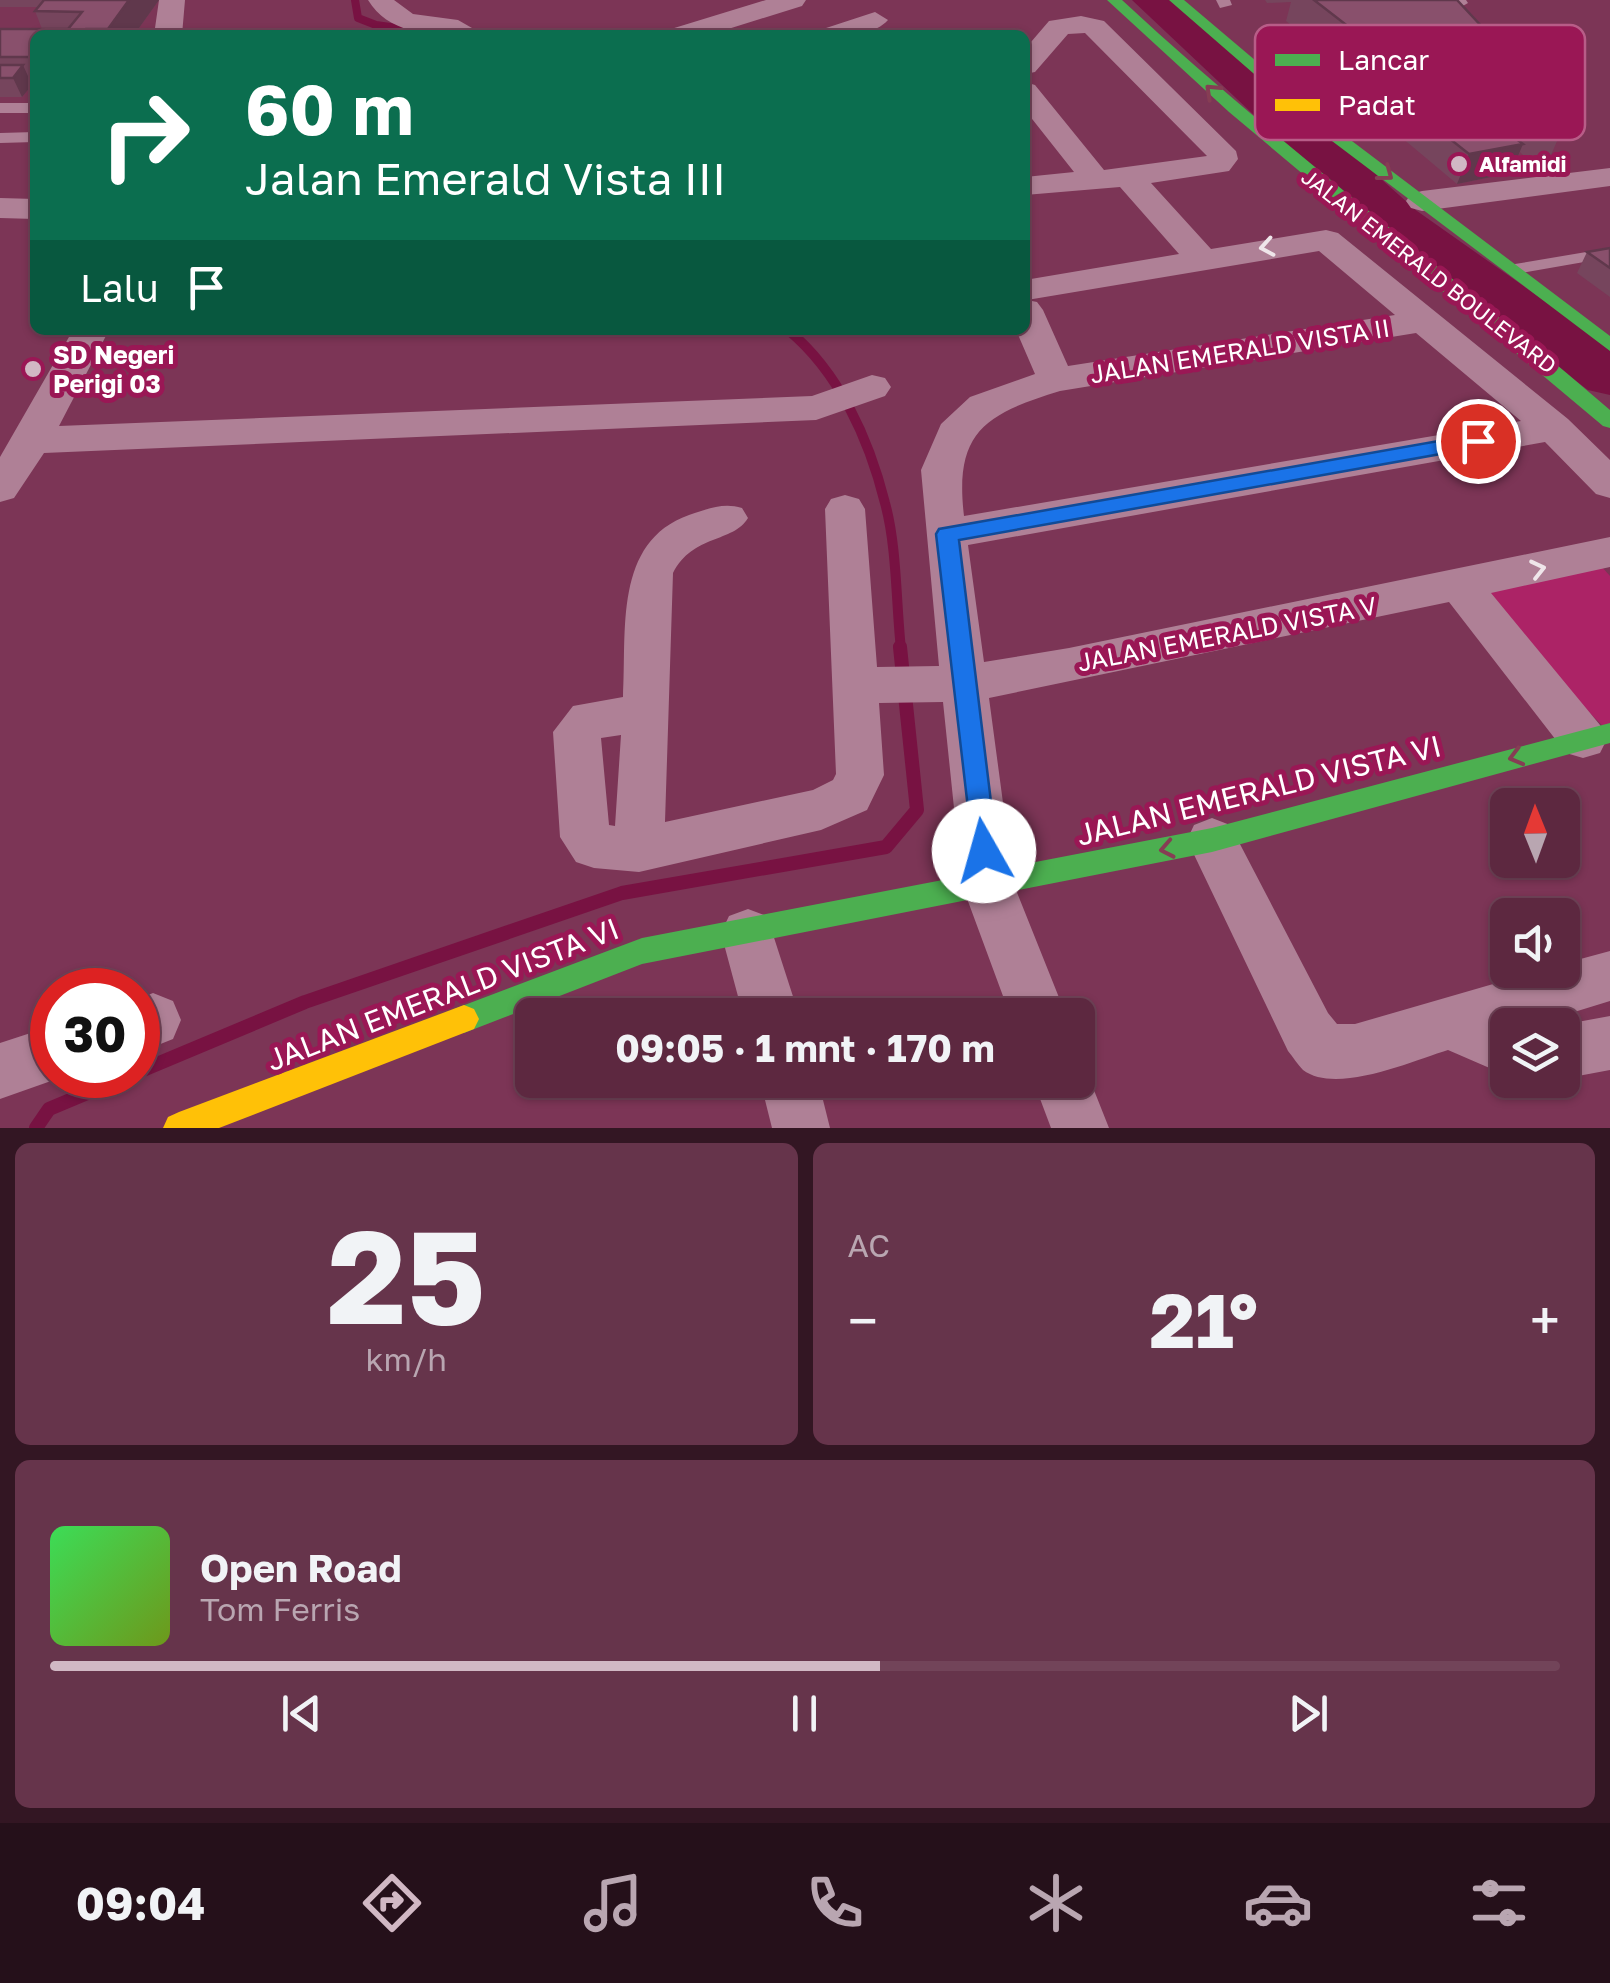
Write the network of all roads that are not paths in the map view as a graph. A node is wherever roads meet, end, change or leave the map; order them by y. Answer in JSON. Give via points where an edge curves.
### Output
{"nodes":[{"id":1,"x":172,"y":0,"type":"edge"},
{"id":2,"x":381,"y":0,"type":"edge"},
{"id":3,"x":793,"y":0,"type":"edge"},
{"id":4,"x":1114,"y":0,"type":"edge"},
{"id":5,"x":1176,"y":0,"type":"edge"},
{"id":6,"x":875,"y":20,"type":"dead end"},
{"id":7,"x":458,"y":28,"type":"dead end"},
{"id":8,"x":169,"y":30,"type":"edge"},
{"id":9,"x":697,"y":30,"type":"edge"},
{"id":10,"x":847,"y":30,"type":"edge"},
{"id":11,"x":1030,"y":60,"type":"edge"},
{"id":12,"x":1255,"y":68,"type":"edge"},
{"id":13,"x":1030,"y":98,"type":"edge"},
{"id":14,"x":0,"y":108,"type":"edge"},
{"id":15,"x":30,"y":108,"type":"edge"},
{"id":16,"x":1255,"y":130,"type":"edge"},
{"id":17,"x":0,"y":138,"type":"edge"},
{"id":18,"x":29,"y":138,"type":"edge"},
{"id":19,"x":1266,"y":140,"type":"edge"},
{"id":20,"x":1340,"y":140,"type":"edge"},
{"id":21,"x":1074,"y":156,"type":"junction"},
{"id":22,"x":1030,"y":175,"type":"edge"},
{"id":23,"x":1112,"y":178,"type":"junction"},
{"id":24,"x":1610,"y":178,"type":"edge"},
{"id":25,"x":1030,"y":186,"type":"edge"},
{"id":26,"x":1422,"y":200,"type":"junction"},
{"id":27,"x":0,"y":208,"type":"edge"},
{"id":28,"x":30,"y":209,"type":"edge"},
{"id":29,"x":1607,"y":254,"type":"edge"},
{"id":30,"x":1202,"y":259,"type":"junction"},
{"id":31,"x":1516,"y":268,"type":"junction"},
{"id":32,"x":1030,"y":289,"type":"edge"},
{"id":33,"x":1030,"y":321,"type":"edge"},
{"id":34,"x":1424,"y":321,"type":"junction"},
{"id":35,"x":89,"y":335,"type":"edge"},
{"id":36,"x":1610,"y":345,"type":"edge"},
{"id":37,"x":1056,"y":380,"type":"junction"},
{"id":38,"x":856,"y":395,"type":"dead end"},
{"id":39,"x":1610,"y":421,"type":"edge"},
{"id":40,"x":1554,"y":428,"type":"junction"},
{"id":41,"x":32,"y":440,"type":"junction"},
{"id":42,"x":1610,"y":484,"type":"edge"},
{"id":43,"x":0,"y":488,"type":"edge"},
{"id":44,"x":846,"y":509,"type":"dead end"},
{"id":45,"x":727,"y":518,"type":"dead end"},
{"id":46,"x":947,"y":534,"type":"junction"},
{"id":47,"x":1604,"y":561,"type":"edge"},
{"id":48,"x":1461,"y":586,"type":"junction"},
{"id":49,"x":949,"y":684,"type":"junction"},
{"id":50,"x":868,"y":685,"type":"junction"},
{"id":51,"x":643,"y":714,"type":"junction"},
{"id":52,"x":1596,"y":736,"type":"edge"},
{"id":53,"x":1212,"y":840,"type":"junction"},
{"id":54,"x":640,"y":850,"type":"junction"},
{"id":55,"x":988,"y":885,"type":"junction"},
{"id":56,"x":748,"y":933,"type":"junction"},
{"id":57,"x":1610,"y":976,"type":"edge"},
{"id":58,"x":766,"y":998,"type":"edge"},
{"id":59,"x":1031,"y":998,"type":"edge"},
{"id":60,"x":1451,"y":1024,"type":"junction"},
{"id":61,"x":1490,"y":1041,"type":"edge"},
{"id":62,"x":1610,"y":1043,"type":"edge"},
{"id":63,"x":1580,"y":1049,"type":"edge"},
{"id":64,"x":30,"y":1061,"type":"edge"},
{"id":65,"x":0,"y":1071,"type":"edge"},
{"id":66,"x":794,"y":1098,"type":"edge"},
{"id":67,"x":1069,"y":1098,"type":"edge"},
{"id":68,"x":179,"y":1128,"type":"edge"},
{"id":69,"x":801,"y":1128,"type":"edge"},
{"id":70,"x":1080,"y":1128,"type":"edge"}],
"edges":[{"from":1,"to":8,"type":"street"},
{"from":2,"to":7,"type":"street","via":[[397,17]]},
{"from":3,"to":9,"type":"street"},
{"from":16,"to":4,"type":"main road","name":"JALAN EMERALD BOULEVARD","one_way":true},
{"from":5,"to":12,"type":"main road","name":"JALAN EMERALD BOULEVARD","one_way":true},
{"from":6,"to":10,"type":"street"},
{"from":11,"to":23,"type":"street","via":[[1059,28],[1094,27],[1223,158],[1218,164]]},
{"from":13,"to":21,"type":"street"},
{"from":14,"to":15,"type":"lane"},
{"from":17,"to":18,"type":"lane"},
{"from":39,"to":19,"type":"main road","name":"JALAN EMERALD BOULEVARD","one_way":true,"via":[[1530,347]]},
{"from":20,"to":26,"type":"main road","name":"JALAN EMERALD BOULEVARD","one_way":true},
{"from":21,"to":22,"type":"street"},
{"from":21,"to":23,"type":"street"},
{"from":23,"to":25,"type":"street"},
{"from":23,"to":30,"type":"street"},
{"from":24,"to":26,"type":"street"},
{"from":26,"to":31,"type":"main road","name":"JALAN EMERALD BOULEVARD"},
{"from":27,"to":28,"type":"street"},
{"from":29,"to":31,"type":"lane"},
{"from":30,"to":32,"type":"street"},
{"from":34,"to":30,"type":"street","one_way":true,"via":[[1332,243],[1317,239]]},
{"from":31,"to":36,"type":"main road","name":"JALAN EMERALD BOULEVARD"},
{"from":33,"to":37,"type":"street"},
{"from":34,"to":37,"type":"street","name":"JALAN EMERALD VISTA II"},
{"from":34,"to":40,"type":"street"},
{"from":35,"to":41,"type":"street"},
{"from":37,"to":46,"type":"street","name":"JALAN EMERALD VISTA II","via":[[984,406],[955,433],[941,470]]},
{"from":38,"to":41,"type":"street","via":[[816,408]]},
{"from":40,"to":42,"type":"street"},
{"from":40,"to":46,"type":"street"},
{"from":41,"to":43,"type":"street"},
{"from":44,"to":50,"type":"street"},
{"from":45,"to":51,"type":"street","via":[[686,531],[663,548],[652,573]]},
{"from":46,"to":49,"type":"street","name":"JALAN EMERALD VISTA II"},
{"from":48,"to":47,"type":"street","name":"JALAN EMERALD VISTA V","one_way":true},
{"from":48,"to":49,"type":"street","name":"JALAN EMERALD VISTA V"},
{"from":48,"to":52,"type":"street"},
{"from":49,"to":50,"type":"street","name":"JALAN EMERALD VISTA V"},
{"from":49,"to":55,"type":"street","name":"JALAN EMERALD VISTA II"},
{"from":50,"to":54,"type":"street","via":[[860,775],[850,795],[821,809]]},
{"from":51,"to":54,"type":"street"},
{"from":51,"to":54,"type":"street","via":[[590,718],[577,732],[585,837],[594,846]]},
{"from":52,"to":53,"type":"main road","name":"JALAN EMERALD VISTA VI","one_way":true},
{"from":53,"to":55,"type":"main road","name":"JALAN EMERALD VISTA VI","one_way":true},
{"from":53,"to":60,"type":"street","via":[[1308,1032],[1324,1051],[1355,1051]]},
{"from":55,"to":56,"type":"main road","name":"JALAN EMERALD VISTA VI"},
{"from":55,"to":59,"type":"street","name":"JALAN EMERALD VISTA II"},
{"from":56,"to":58,"type":"street"},
{"from":56,"to":68,"type":"main road","name":"JALAN EMERALD VISTA VI","via":[[642,951],[580,972]]},
{"from":57,"to":60,"type":"street"},
{"from":60,"to":61,"type":"street"},
{"from":62,"to":63,"type":"street"},
{"from":64,"to":65,"type":"street"},
{"from":66,"to":69,"type":"street"},
{"from":67,"to":70,"type":"street"}]}
